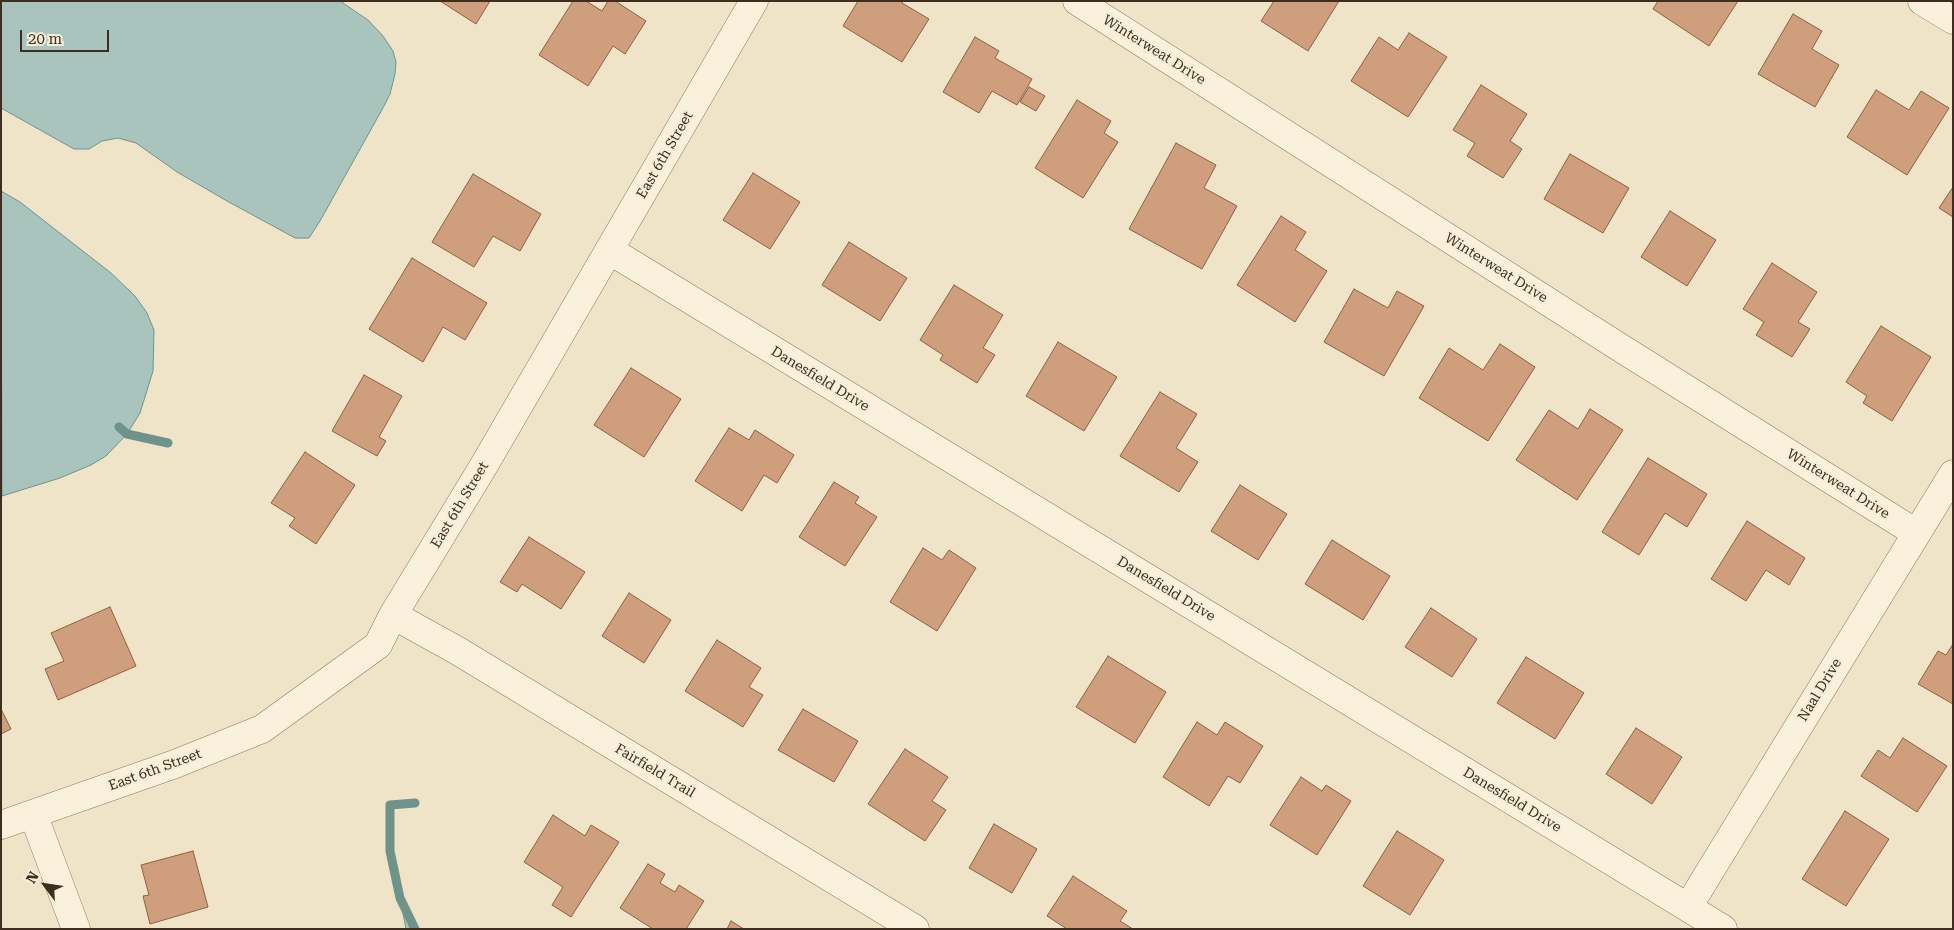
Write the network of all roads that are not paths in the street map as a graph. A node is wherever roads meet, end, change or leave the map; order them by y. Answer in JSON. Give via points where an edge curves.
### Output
{"nodes":[{"id":1,"x":754,"y":1,"type":"edge"},
{"id":2,"x":1077,"y":1,"type":"edge"},
{"id":3,"x":1922,"y":1,"type":"edge"},
{"id":4,"x":1953,"y":20,"type":"edge"},
{"id":5,"x":609,"y":250,"type":"junction"},
{"id":6,"x":1953,"y":474,"type":"edge"},
{"id":7,"x":1916,"y":533,"type":"junction"},
{"id":8,"x":393,"y":615,"type":"junction"},
{"id":9,"x":33,"y":814,"type":"junction"},
{"id":10,"x":1,"y":825,"type":"edge"},
{"id":11,"x":1688,"y":907,"type":"junction"},
{"id":12,"x":76,"y":929,"type":"edge"},
{"id":13,"x":915,"y":929,"type":"edge"},
{"id":14,"x":1723,"y":929,"type":"edge"}],
"edges":[{"from":1,"to":5,"type":"street","name":"East 6th Street"},
{"from":2,"to":7,"type":"street","name":"Winterweat Drive"},
{"from":3,"to":4,"type":"street"},
{"from":5,"to":8,"type":"street","name":"East 6th Street"},
{"from":5,"to":11,"type":"street","name":"Danesfield Drive"},
{"from":6,"to":7,"type":"street","name":"Naal Drive"},
{"from":7,"to":11,"type":"street","name":"Naal Drive"},
{"from":8,"to":9,"type":"street","name":"East 6th Street","via":[[378,644],[262,730]]},
{"from":8,"to":13,"type":"street","name":"Fairfield Trail","via":[[458,651]]},
{"from":9,"to":10,"type":"street","name":"East 6th Street"},
{"from":9,"to":12,"type":"street"},
{"from":11,"to":14,"type":"street","name":"Danesfield Drive"}]}
